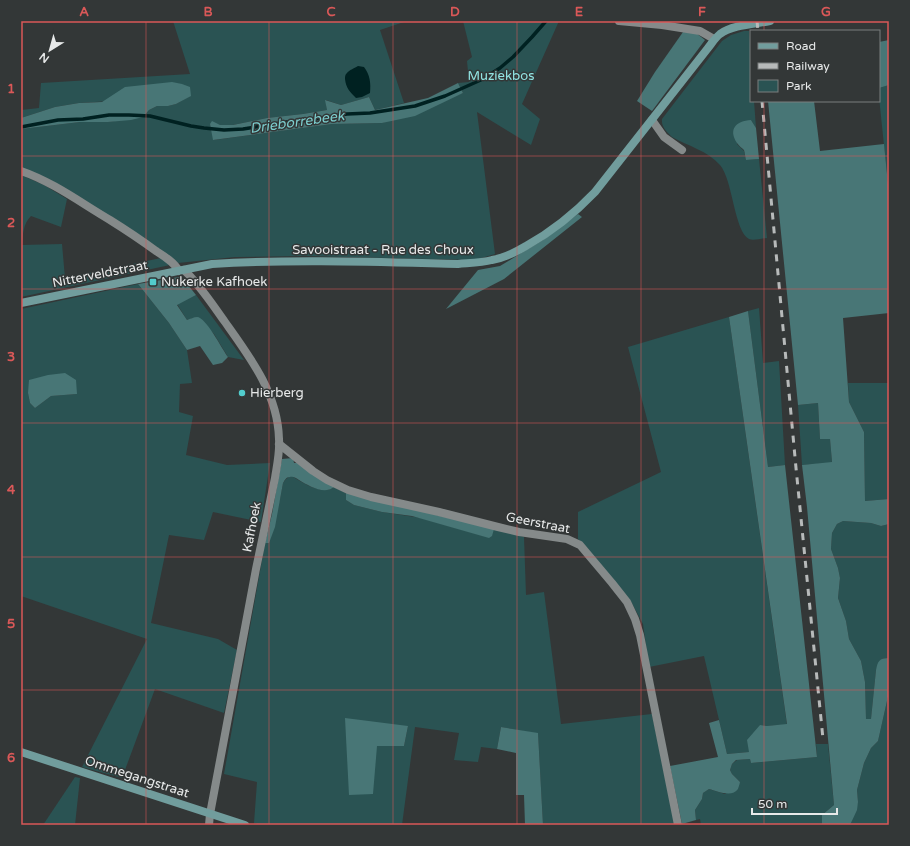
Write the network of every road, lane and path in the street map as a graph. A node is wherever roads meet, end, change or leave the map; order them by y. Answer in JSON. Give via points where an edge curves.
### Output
{"nodes":[{"id":1,"x":619,"y":21,"type":"edge"},
{"id":2,"x":770,"y":21,"type":"edge"},
{"id":3,"x":714,"y":39,"type":"junction"},
{"id":4,"x":652,"y":120,"type":"junction"},
{"id":5,"x":682,"y":150,"type":"dead end"},
{"id":6,"x":21,"y":171,"type":"edge"},
{"id":7,"x":182,"y":270,"type":"junction"},
{"id":8,"x":21,"y":303,"type":"edge"},
{"id":9,"x":279,"y":444,"type":"junction"},
{"id":10,"x":21,"y":752,"type":"edge"},
{"id":11,"x":210,"y":814,"type":"junction"},
{"id":12,"x":209,"y":825,"type":"edge"},
{"id":13,"x":244,"y":825,"type":"edge"},
{"id":14,"x":678,"y":825,"type":"edge"}],
"edges":[{"from":1,"to":3,"type":"street","via":[[700,31]]},
{"from":2,"to":3,"type":"main road","name":"Savooistraat - Rue des Choux","via":[[726,30]]},
{"from":3,"to":4,"type":"main road","name":"Savooistraat - Rue des Choux"},
{"from":4,"to":5,"type":"street","via":[[664,137]]},
{"from":4,"to":7,"type":"main road","name":"Savooistraat - Rue des Choux","via":[[580,208],[542,237],[493,260],[458,264],[242,262]]},
{"from":6,"to":7,"type":"street","via":[[58,189],[141,239]]},
{"from":7,"to":8,"type":"main road","name":"Nitterveldstraat"},
{"from":7,"to":9,"type":"street","name":"Kafhoek","via":[[193,278],[204,292],[253,361],[272,401]]},
{"from":9,"to":11,"type":"street","name":"Kafhoek","via":[[275,478]]},
{"from":9,"to":14,"type":"street","name":"Geerstraat","via":[[313,471],[348,490],[519,532],[567,539],[580,545],[627,602],[635,619]]},
{"from":10,"to":11,"type":"main road","name":"Ommegangstraat"},
{"from":11,"to":12,"type":"street","name":"Kafhoek"},
{"from":11,"to":13,"type":"main road","name":"Ommegangstraat"}]}
